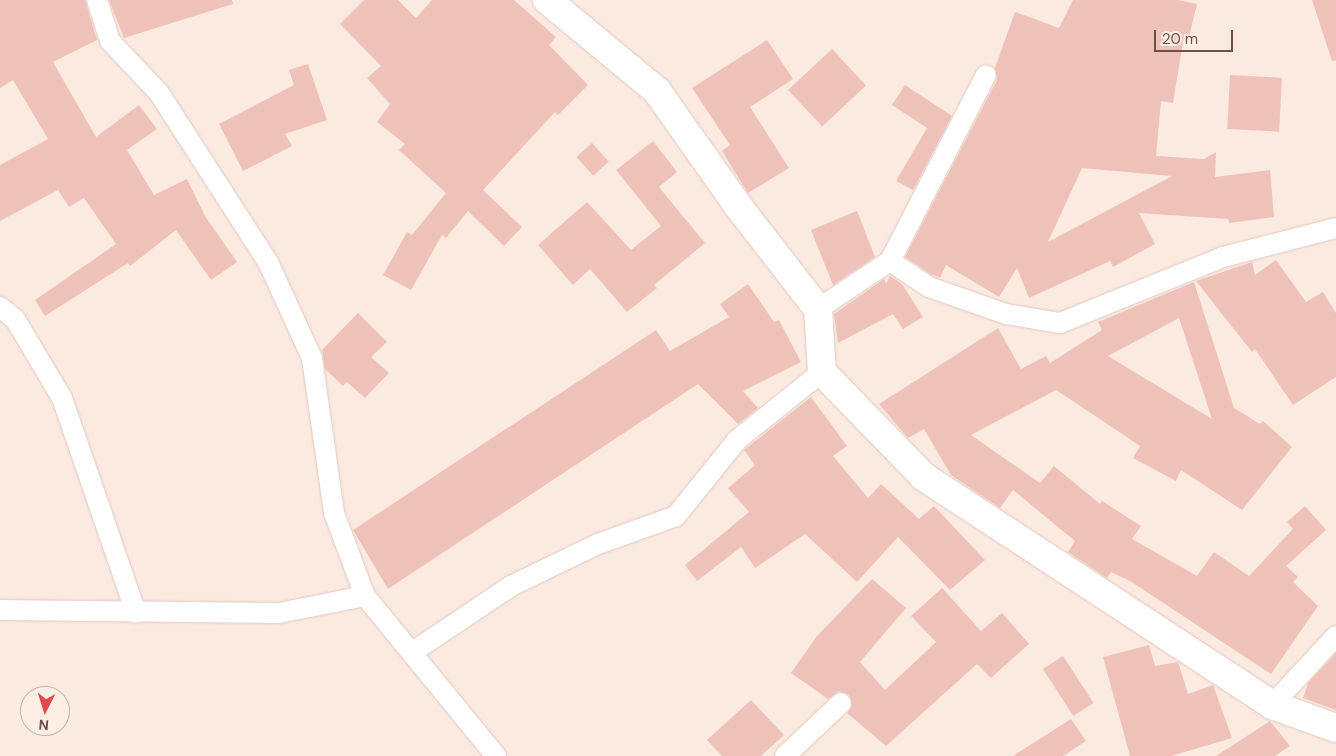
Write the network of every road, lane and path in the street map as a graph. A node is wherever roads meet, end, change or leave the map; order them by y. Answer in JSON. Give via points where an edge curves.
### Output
{"nodes":[{"id":1,"x":97,"y":0,"type":"edge"},
{"id":2,"x":547,"y":0,"type":"edge"},
{"id":3,"x":986,"y":75,"type":"dead end"},
{"id":4,"x":1336,"y":228,"type":"edge"},
{"id":5,"x":890,"y":261,"type":"junction"},
{"id":6,"x":0,"y":307,"type":"edge"},
{"id":7,"x":818,"y":309,"type":"junction"},
{"id":8,"x":822,"y":372,"type":"junction"},
{"id":9,"x":365,"y":596,"type":"junction"},
{"id":10,"x":0,"y":610,"type":"edge"},
{"id":11,"x":136,"y":613,"type":"junction"},
{"id":12,"x":1336,"y":636,"type":"edge"},
{"id":13,"x":414,"y":651,"type":"junction"},
{"id":14,"x":841,"y":703,"type":"dead end"},
{"id":15,"x":1272,"y":705,"type":"junction"},
{"id":16,"x":1336,"y":728,"type":"edge"},
{"id":17,"x":496,"y":756,"type":"edge"},
{"id":18,"x":785,"y":756,"type":"edge"}],
"edges":[{"from":1,"to":9,"type":"street","via":[[110,41],[159,93],[268,262],[312,358],[334,513]]},
{"from":2,"to":7,"type":"street","via":[[657,91],[738,206]]},
{"from":3,"to":5,"type":"street"},
{"from":4,"to":5,"type":"street","via":[[1223,257],[1060,323],[1006,314],[929,287]]},
{"from":5,"to":7,"type":"street"},
{"from":6,"to":11,"type":"street","via":[[15,319],[62,398]]},
{"from":7,"to":8,"type":"street"},
{"from":8,"to":13,"type":"street","via":[[737,440],[676,516],[598,544],[511,586]]},
{"from":8,"to":15,"type":"street","via":[[924,477]]},
{"from":9,"to":11,"type":"street","via":[[279,613]]},
{"from":9,"to":13,"type":"street"},
{"from":10,"to":11,"type":"street"},
{"from":12,"to":15,"type":"street"},
{"from":13,"to":17,"type":"street"},
{"from":14,"to":18,"type":"street"},
{"from":15,"to":16,"type":"street"}]}
